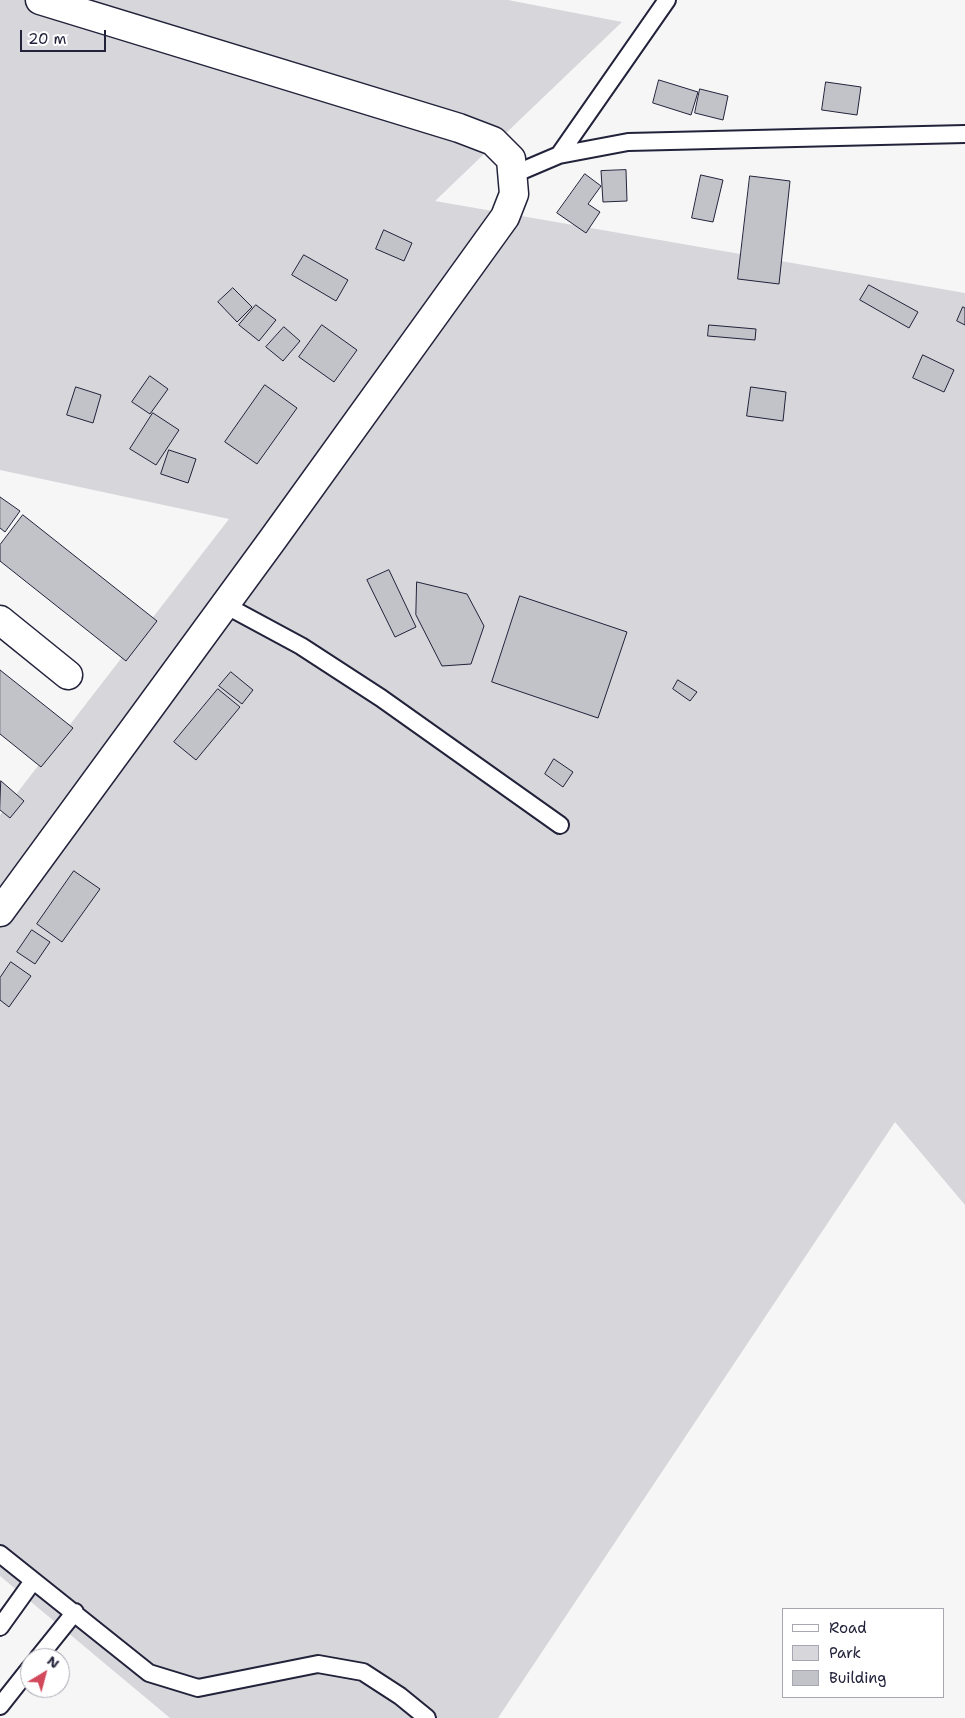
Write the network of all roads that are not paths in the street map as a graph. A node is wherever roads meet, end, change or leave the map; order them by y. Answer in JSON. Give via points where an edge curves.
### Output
{"nodes":[{"id":1,"x":40,"y":0,"type":"edge"},
{"id":2,"x":667,"y":0,"type":"edge"},
{"id":3,"x":965,"y":134,"type":"edge"},
{"id":4,"x":559,"y":155,"type":"junction"},
{"id":5,"x":512,"y":175,"type":"junction"},
{"id":6,"x":225,"y":605,"type":"junction"},
{"id":7,"x":0,"y":620,"type":"edge"},
{"id":8,"x":68,"y":675,"type":"dead end"},
{"id":9,"x":560,"y":825,"type":"dead end"},
{"id":10,"x":0,"y":912,"type":"edge"},
{"id":11,"x":0,"y":1554,"type":"edge"},
{"id":12,"x":33,"y":1581,"type":"junction"},
{"id":13,"x":75,"y":1612,"type":"junction"},
{"id":14,"x":0,"y":1627,"type":"edge"},
{"id":15,"x":46,"y":1648,"type":"edge"},
{"id":16,"x":20,"y":1681,"type":"edge"},
{"id":17,"x":0,"y":1706,"type":"edge"},
{"id":18,"x":426,"y":1718,"type":"edge"}],
"edges":[{"from":1,"to":5,"type":"street","via":[[459,128],[493,141],[510,160]]},
{"from":2,"to":4,"type":"lane"},
{"from":3,"to":4,"type":"lane","via":[[628,142]]},
{"from":4,"to":5,"type":"lane"},
{"from":5,"to":6,"type":"street","via":[[514,194],[505,217]]},
{"from":6,"to":9,"type":"lane","via":[[301,646]]},
{"from":6,"to":10,"type":"street"},
{"from":7,"to":8,"type":"street"},
{"from":11,"to":12,"type":"lane"},
{"from":12,"to":13,"type":"lane"},
{"from":12,"to":14,"type":"lane"},
{"from":13,"to":15,"type":"lane"},
{"from":13,"to":18,"type":"lane","via":[[149,1673],[198,1688],[318,1664],[363,1672]]},
{"from":16,"to":17,"type":"lane"}]}
